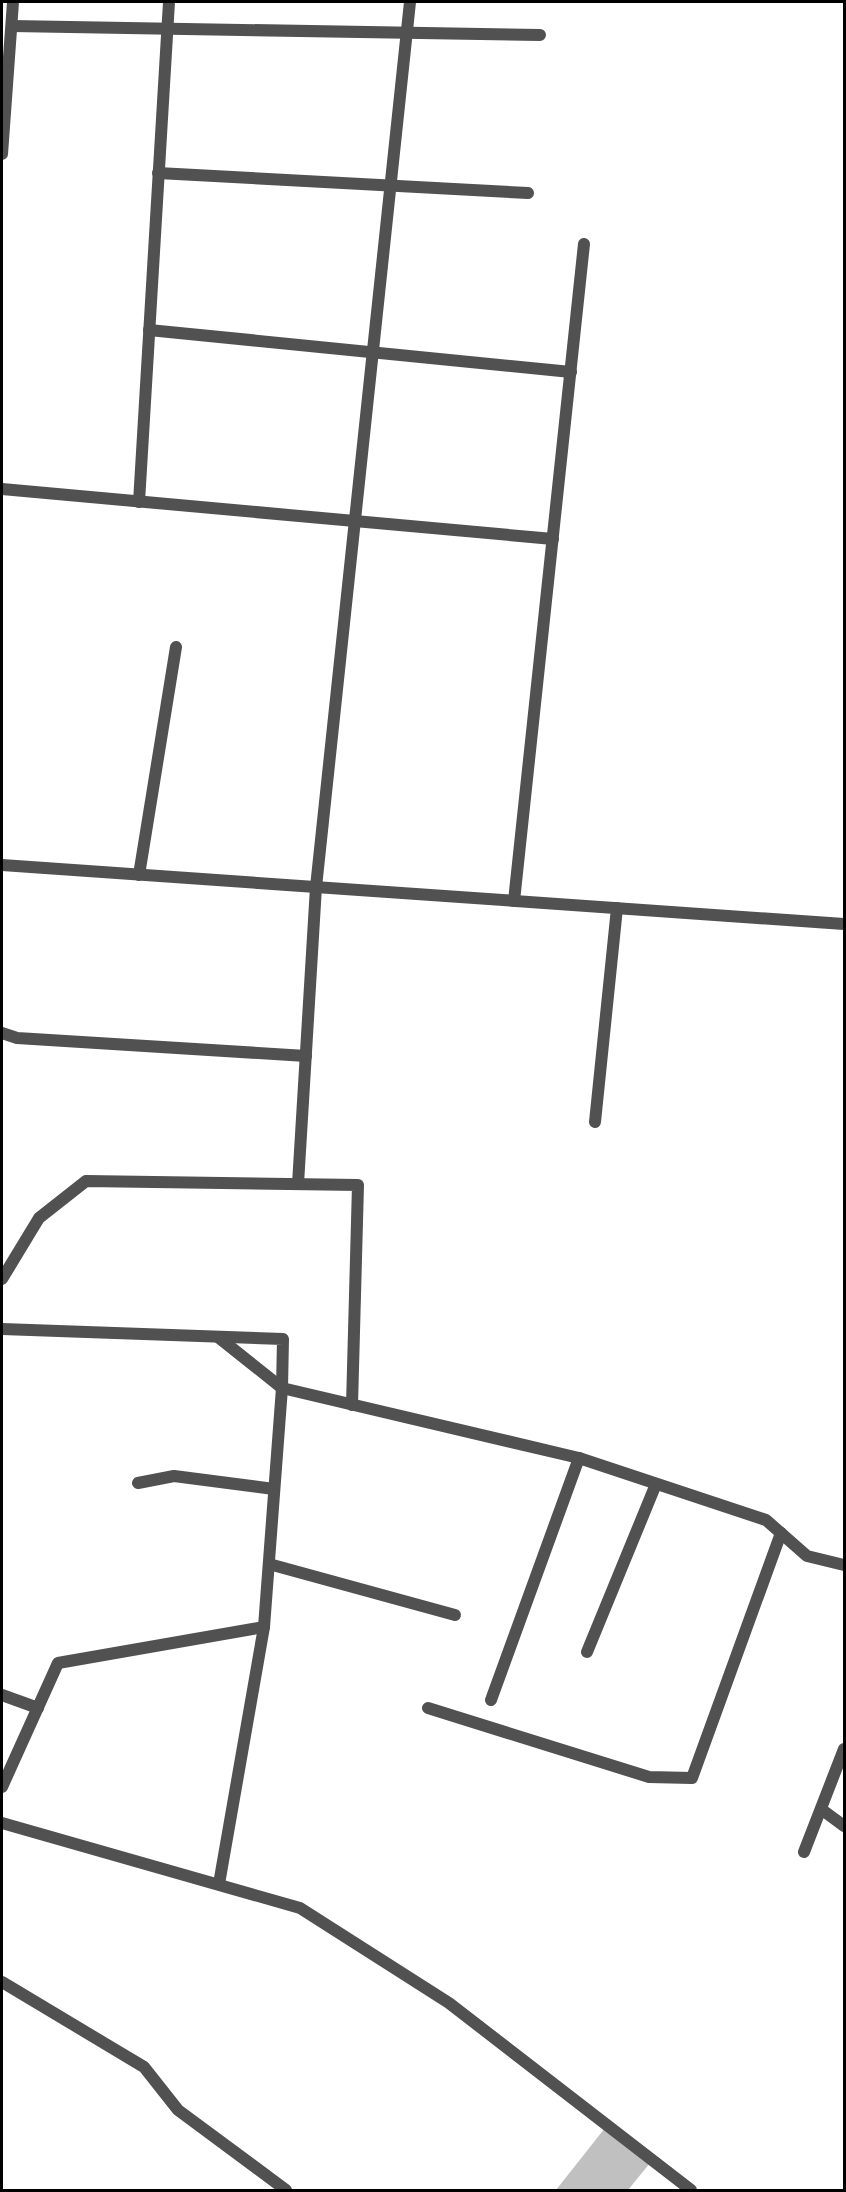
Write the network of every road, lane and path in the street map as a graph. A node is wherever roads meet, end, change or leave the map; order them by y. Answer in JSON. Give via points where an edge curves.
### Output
{"nodes":[{"id":1,"x":14,"y":2,"type":"edge"},
{"id":2,"x":169,"y":2,"type":"edge"},
{"id":3,"x":410,"y":2,"type":"edge"},
{"id":4,"x":12,"y":26,"type":"junction"},
{"id":5,"x":167,"y":29,"type":"junction"},
{"id":6,"x":407,"y":33,"type":"junction"},
{"id":7,"x":540,"y":36,"type":"dead end"},
{"id":8,"x":2,"y":154,"type":"edge"},
{"id":9,"x":158,"y":173,"type":"junction"},
{"id":10,"x":391,"y":186,"type":"junction"},
{"id":11,"x":528,"y":193,"type":"dead end"},
{"id":12,"x":584,"y":244,"type":"dead end"},
{"id":13,"x":148,"y":330,"type":"junction"},
{"id":14,"x":373,"y":352,"type":"junction"},
{"id":15,"x":571,"y":372,"type":"junction"},
{"id":16,"x":2,"y":489,"type":"edge"},
{"id":17,"x":139,"y":501,"type":"junction"},
{"id":18,"x":355,"y":521,"type":"junction"},
{"id":19,"x":553,"y":539,"type":"junction"},
{"id":20,"x":176,"y":647,"type":"dead end"},
{"id":21,"x":2,"y":865,"type":"edge"},
{"id":22,"x":140,"y":874,"type":"junction"},
{"id":23,"x":316,"y":887,"type":"junction"},
{"id":24,"x":514,"y":901,"type":"junction"},
{"id":25,"x":617,"y":908,"type":"junction"},
{"id":26,"x":844,"y":924,"type":"edge"},
{"id":27,"x":2,"y":1033,"type":"edge"},
{"id":28,"x":306,"y":1056,"type":"junction"},
{"id":29,"x":595,"y":1122,"type":"dead end"},
{"id":30,"x":298,"y":1184,"type":"junction"},
{"id":31,"x":2,"y":1279,"type":"edge"},
{"id":32,"x":2,"y":1329,"type":"edge"},
{"id":33,"x":218,"y":1337,"type":"junction"},
{"id":34,"x":282,"y":1388,"type":"junction"},
{"id":35,"x":352,"y":1405,"type":"junction"},
{"id":36,"x":579,"y":1458,"type":"junction"},
{"id":37,"x":138,"y":1483,"type":"dead end"},
{"id":38,"x":657,"y":1484,"type":"junction"},
{"id":39,"x":274,"y":1489,"type":"junction"},
{"id":40,"x":781,"y":1533,"type":"junction"},
{"id":41,"x":269,"y":1564,"type":"junction"},
{"id":42,"x":844,"y":1565,"type":"edge"},
{"id":43,"x":455,"y":1615,"type":"dead end"},
{"id":44,"x":264,"y":1628,"type":"junction"},
{"id":45,"x":586,"y":1652,"type":"dead end"},
{"id":46,"x":2,"y":1695,"type":"edge"},
{"id":47,"x":491,"y":1700,"type":"dead end"},
{"id":48,"x":38,"y":1708,"type":"junction"},
{"id":49,"x":428,"y":1708,"type":"dead end"},
{"id":50,"x":844,"y":1749,"type":"edge"},
{"id":51,"x":2,"y":1787,"type":"edge"},
{"id":52,"x":821,"y":1809,"type":"junction"},
{"id":53,"x":2,"y":1823,"type":"edge"},
{"id":54,"x":844,"y":1826,"type":"edge"},
{"id":55,"x":804,"y":1852,"type":"dead end"},
{"id":56,"x":219,"y":1884,"type":"junction"},
{"id":57,"x":2,"y":1982,"type":"edge"},
{"id":58,"x":286,"y":2190,"type":"edge"},
{"id":59,"x":691,"y":2190,"type":"edge"}],
"edges":[{"from":1,"to":4,"type":"street"},
{"from":2,"to":5,"type":"street"},
{"from":3,"to":6,"type":"street"},
{"from":4,"to":5,"type":"street"},
{"from":4,"to":8,"type":"street"},
{"from":5,"to":6,"type":"street"},
{"from":5,"to":9,"type":"street"},
{"from":6,"to":7,"type":"street"},
{"from":6,"to":10,"type":"street"},
{"from":9,"to":10,"type":"street"},
{"from":9,"to":13,"type":"street"},
{"from":10,"to":11,"type":"street"},
{"from":10,"to":14,"type":"street"},
{"from":12,"to":15,"type":"street"},
{"from":13,"to":14,"type":"street"},
{"from":13,"to":17,"type":"street"},
{"from":14,"to":15,"type":"street"},
{"from":14,"to":18,"type":"street"},
{"from":15,"to":19,"type":"street"},
{"from":16,"to":17,"type":"street"},
{"from":17,"to":18,"type":"street"},
{"from":18,"to":19,"type":"street"},
{"from":18,"to":23,"type":"street"},
{"from":19,"to":24,"type":"street"},
{"from":20,"to":22,"type":"street"},
{"from":21,"to":22,"type":"street"},
{"from":22,"to":23,"type":"street"},
{"from":23,"to":24,"type":"street"},
{"from":23,"to":28,"type":"street"},
{"from":24,"to":25,"type":"street"},
{"from":25,"to":26,"type":"street"},
{"from":25,"to":29,"type":"street"},
{"from":27,"to":28,"type":"street","via":[[17,1038]]},
{"from":28,"to":30,"type":"street"},
{"from":30,"to":31,"type":"street","via":[[86,1181],[39,1218]]},
{"from":30,"to":35,"type":"street","via":[[358,1185]]},
{"from":32,"to":33,"type":"street"},
{"from":33,"to":34,"type":"street"},
{"from":33,"to":34,"type":"street","via":[[283,1339]]},
{"from":34,"to":35,"type":"street"},
{"from":34,"to":39,"type":"street"},
{"from":35,"to":36,"type":"street"},
{"from":36,"to":38,"type":"street"},
{"from":36,"to":47,"type":"street"},
{"from":37,"to":39,"type":"street","via":[[174,1476]]},
{"from":38,"to":40,"type":"street","via":[[766,1520]]},
{"from":38,"to":45,"type":"street"},
{"from":39,"to":41,"type":"street"},
{"from":40,"to":42,"type":"street","via":[[807,1556]]},
{"from":40,"to":49,"type":"street","via":[[692,1778],[649,1777]]},
{"from":41,"to":43,"type":"street"},
{"from":41,"to":44,"type":"street"},
{"from":44,"to":48,"type":"street","via":[[58,1664]]},
{"from":44,"to":56,"type":"street"},
{"from":46,"to":48,"type":"street"},
{"from":48,"to":51,"type":"street"},
{"from":50,"to":52,"type":"street"},
{"from":52,"to":54,"type":"street"},
{"from":52,"to":55,"type":"street"},
{"from":53,"to":56,"type":"street"},
{"from":56,"to":59,"type":"street","via":[[300,1908],[449,2003]]},
{"from":57,"to":58,"type":"street","via":[[144,2067],[178,2110]]}]}
